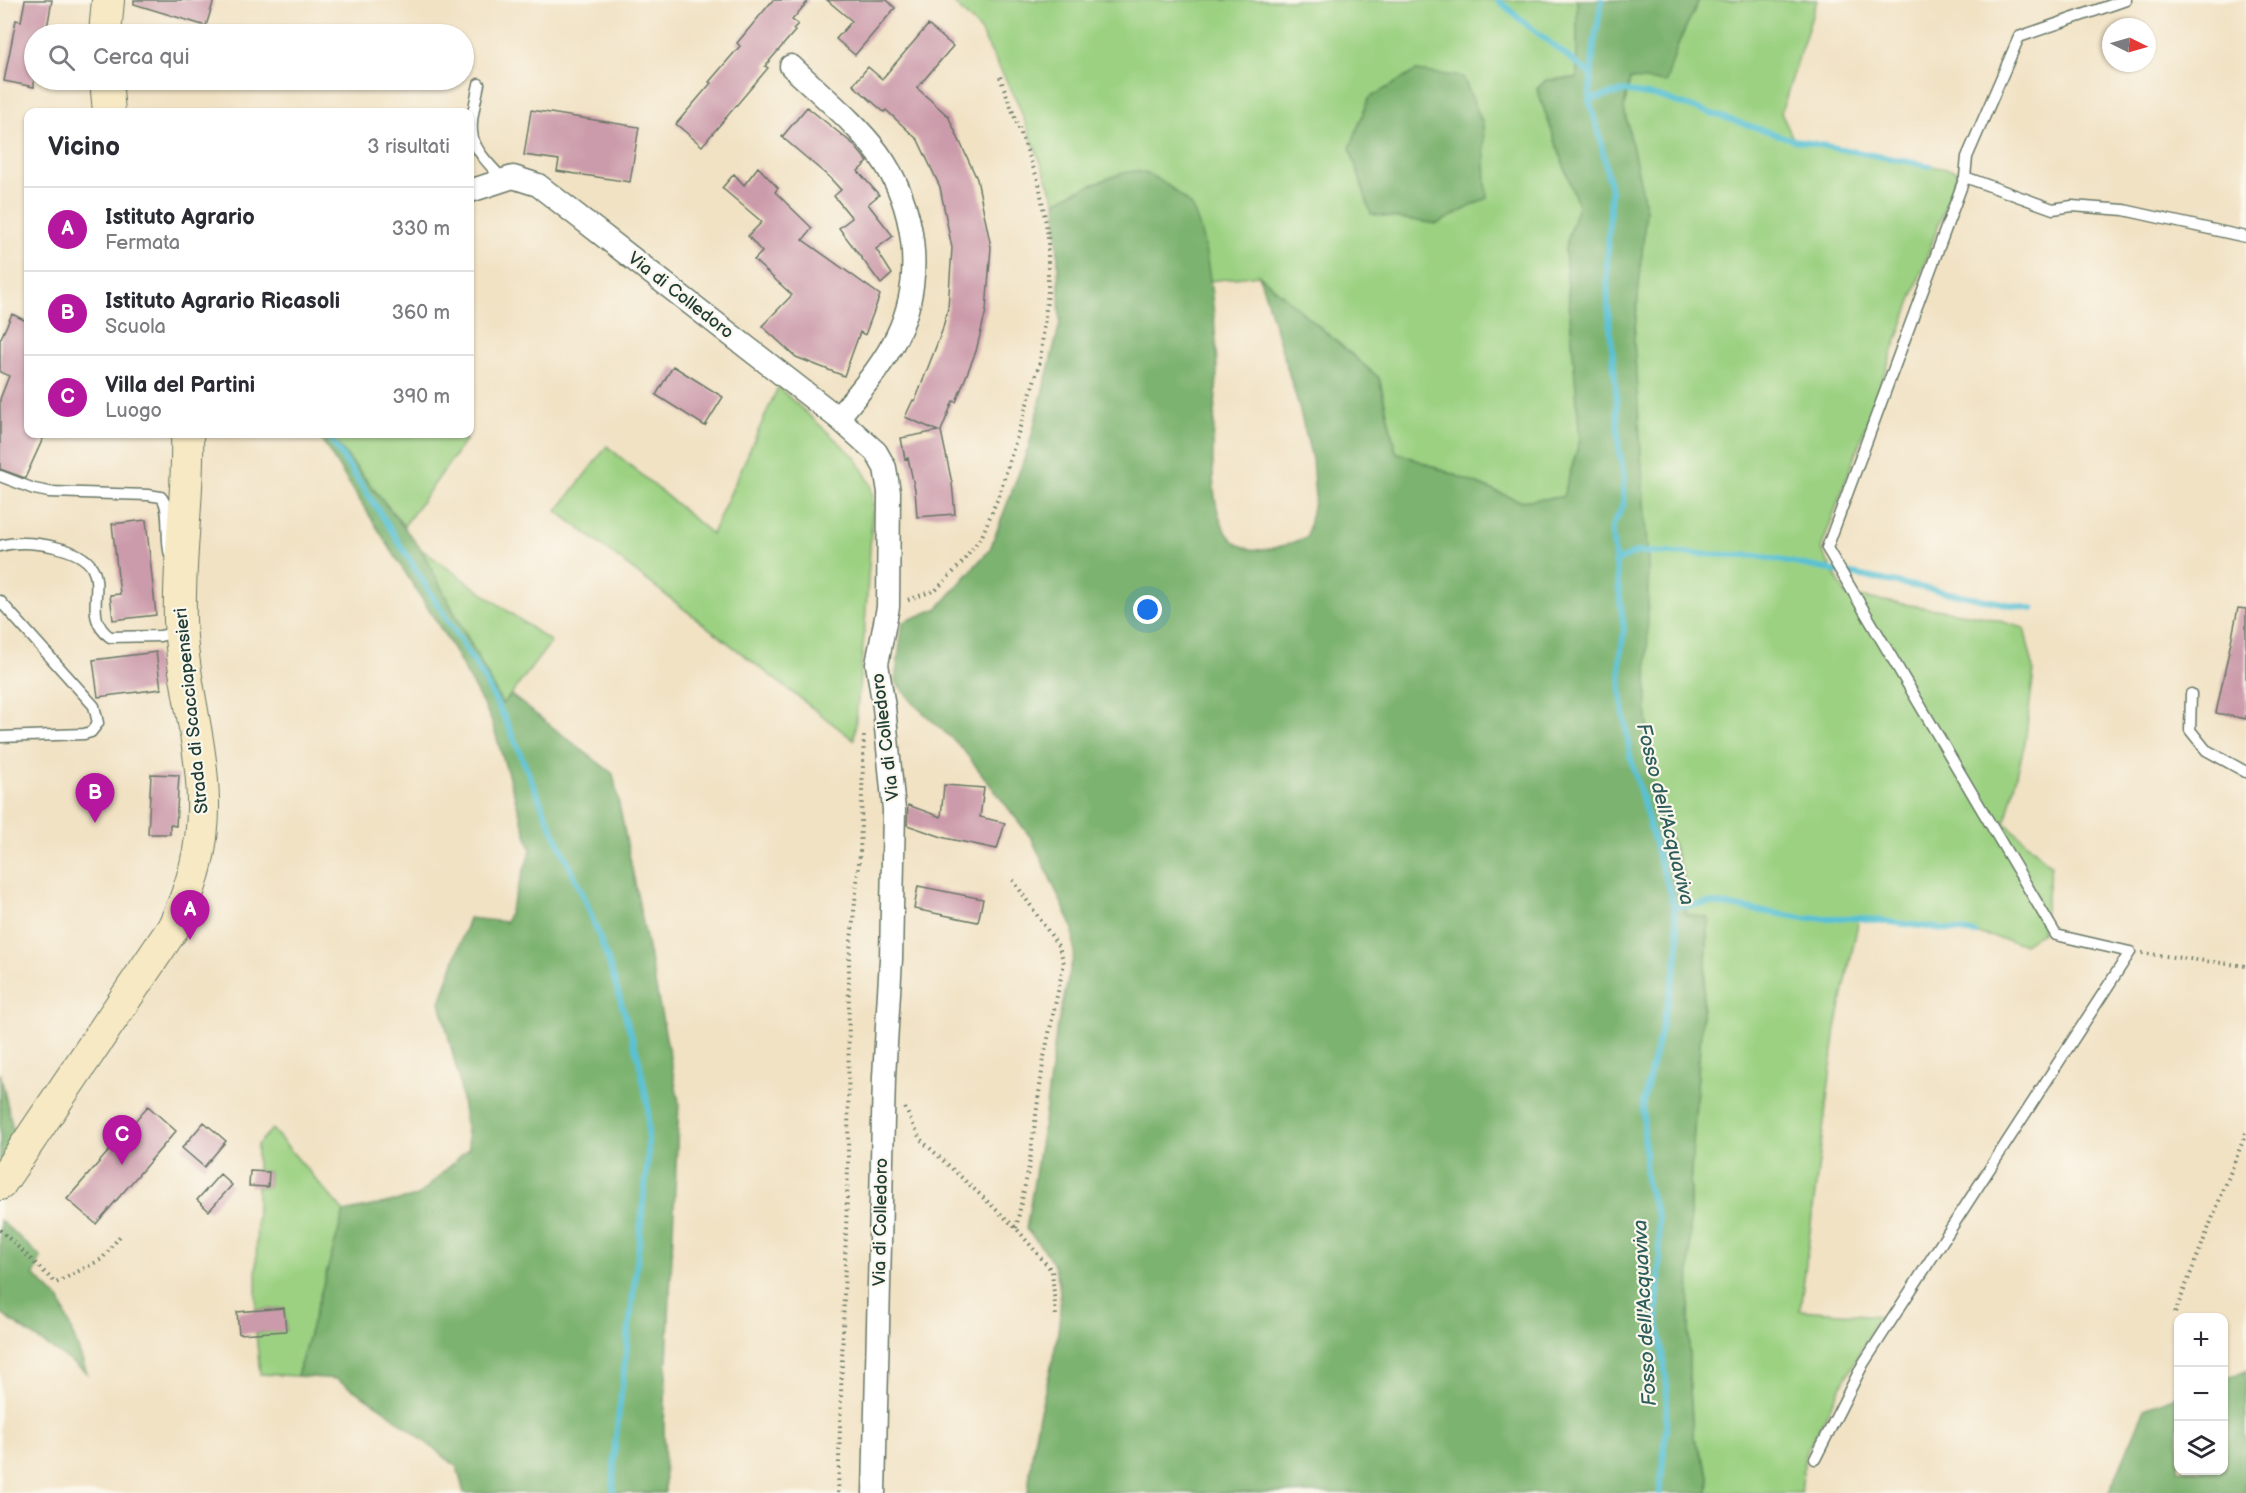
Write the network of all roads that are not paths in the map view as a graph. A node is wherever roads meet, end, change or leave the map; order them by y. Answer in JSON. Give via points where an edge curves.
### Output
{"nodes":[{"id":1,"x":108,"y":0,"type":"edge"},
{"id":2,"x":2126,"y":0,"type":"edge"},
{"id":3,"x":106,"y":24,"type":"edge"},
{"id":4,"x":790,"y":66,"type":"dead end"},
{"id":5,"x":479,"y":84,"type":"dead end"},
{"id":6,"x":107,"y":90,"type":"edge"},
{"id":7,"x":108,"y":108,"type":"edge"},
{"id":8,"x":474,"y":108,"type":"edge"},
{"id":9,"x":474,"y":146,"type":"edge"},
{"id":10,"x":1965,"y":177,"type":"junction"},
{"id":11,"x":503,"y":179,"type":"junction"},
{"id":12,"x":474,"y":190,"type":"edge"},
{"id":13,"x":2246,"y":237,"type":"edge"},
{"id":14,"x":838,"y":418,"type":"junction"},
{"id":15,"x":187,"y":438,"type":"edge"},
{"id":16,"x":0,"y":476,"type":"edge"},
{"id":17,"x":0,"y":546,"type":"edge"},
{"id":18,"x":181,"y":577,"type":"junction"},
{"id":19,"x":0,"y":600,"type":"edge"},
{"id":20,"x":181,"y":631,"type":"junction"},
{"id":21,"x":2191,"y":693,"type":"dead end"},
{"id":22,"x":0,"y":737,"type":"edge"},
{"id":23,"x":2246,"y":772,"type":"edge"},
{"id":24,"x":0,"y":1184,"type":"edge"},
{"id":25,"x":1815,"y":1459,"type":"dead end"},
{"id":26,"x":874,"y":1493,"type":"edge"}],
"edges":[{"from":1,"to":3,"type":"street"},
{"from":2,"to":10,"type":"lane","via":[[2019,37],[1967,157]]},
{"from":4,"to":14,"type":"street","via":[[879,154],[905,210],[913,251],[910,293],[898,334]]},
{"from":5,"to":8,"type":"lane"},
{"from":6,"to":7,"type":"street"},
{"from":9,"to":11,"type":"lane"},
{"from":10,"to":13,"type":"lane","via":[[2053,209],[2072,206],[2124,210]]},
{"from":10,"to":25,"type":"lane","via":[[1827,548],[2056,935],[2130,952],[1863,1364]]},
{"from":11,"to":12,"type":"street","name":"Via di Colledoro"},
{"from":11,"to":14,"type":"street","name":"Via di Colledoro","via":[[522,178],[538,185]]},
{"from":14,"to":26,"type":"street","name":"Via di Colledoro","via":[[876,452],[885,468],[889,492],[888,607],[877,664],[894,810]]},
{"from":15,"to":18,"type":"street","name":"Strada di Scacciapensieri"},
{"from":16,"to":18,"type":"lane","via":[[49,492],[161,497],[166,506],[168,548]]},
{"from":17,"to":20,"type":"lane","via":[[33,543],[69,550],[85,559],[95,572],[98,625],[110,638]]},
{"from":18,"to":20,"type":"street","name":"Strada di Scacciapensieri"},
{"from":19,"to":22,"type":"lane","via":[[94,706],[99,723],[84,734]]},
{"from":20,"to":24,"type":"street","name":"Strada di Scacciapensieri","via":[[203,800],[201,839],[187,896],[162,945]]},
{"from":21,"to":23,"type":"lane","via":[[2190,730],[2206,750]]}]}
